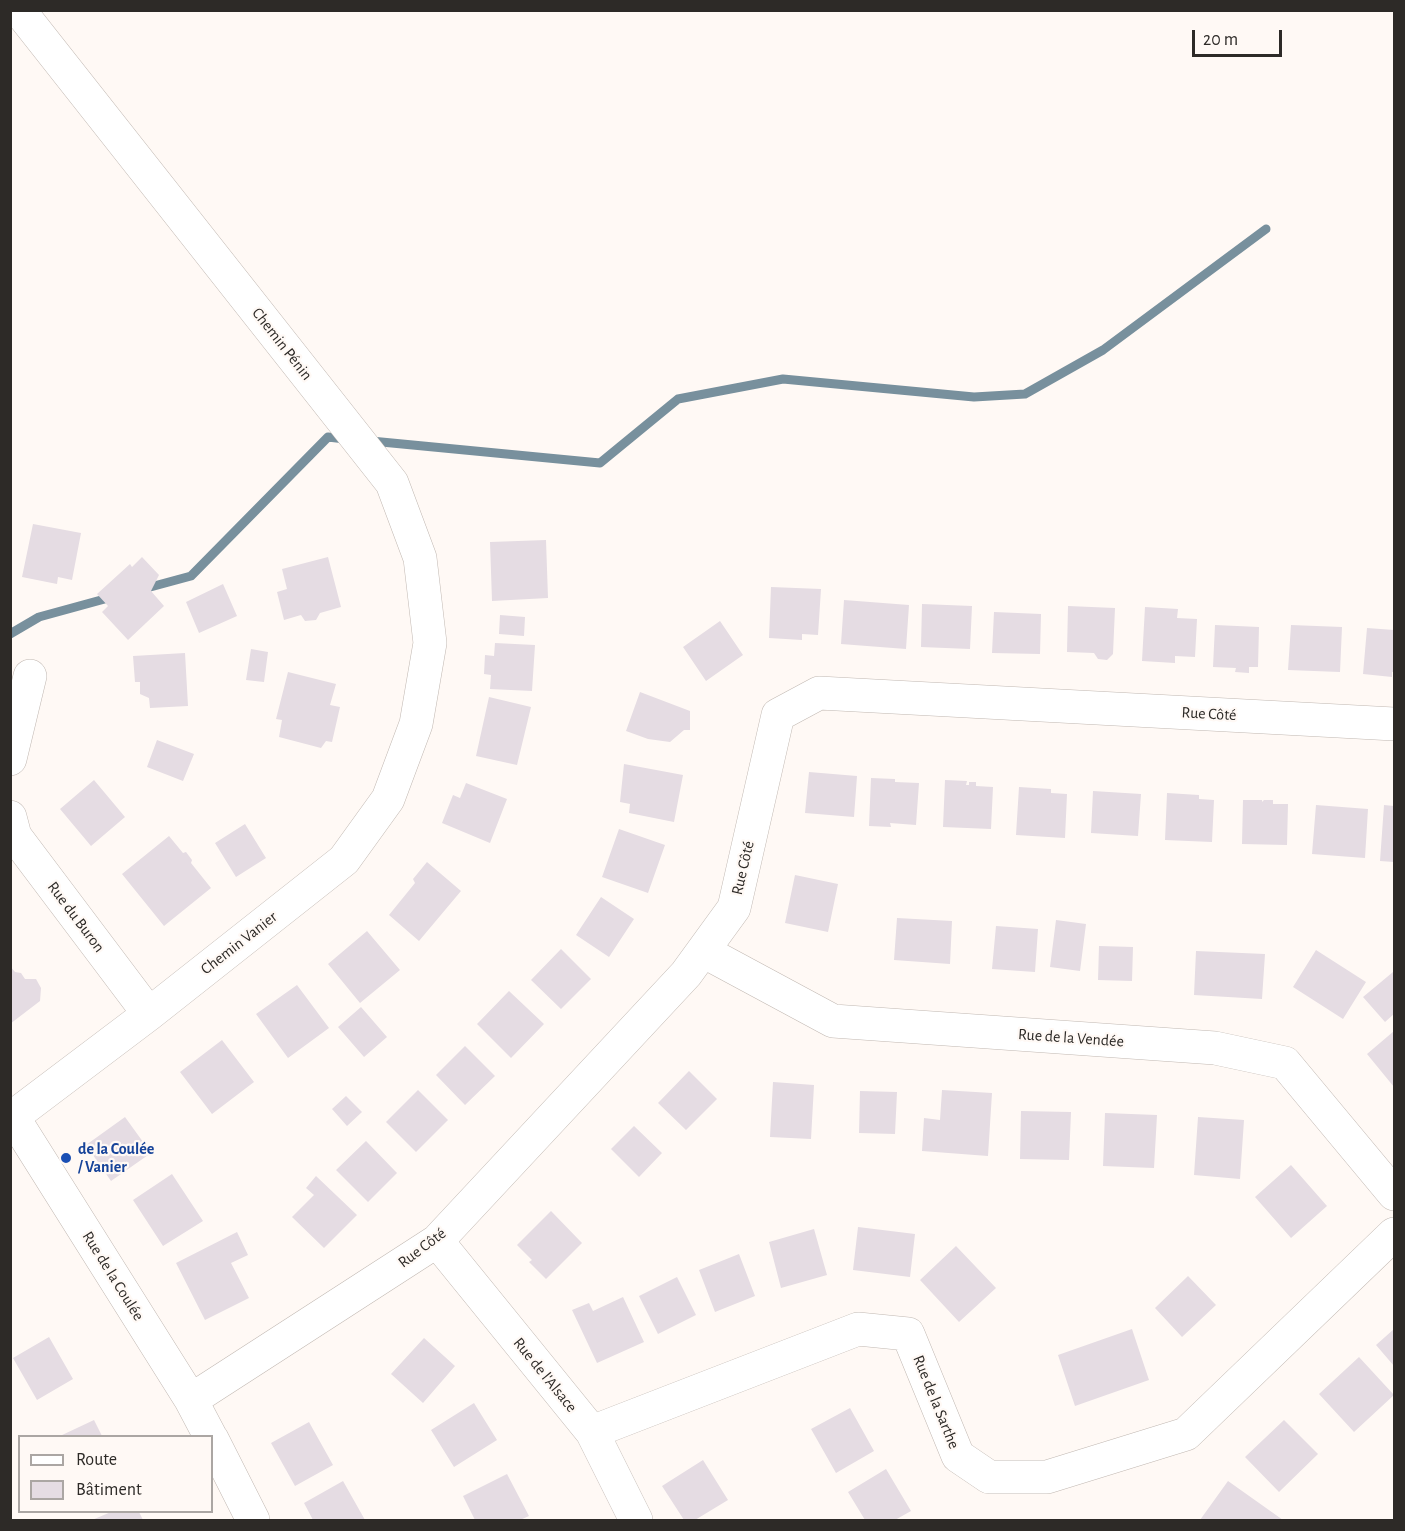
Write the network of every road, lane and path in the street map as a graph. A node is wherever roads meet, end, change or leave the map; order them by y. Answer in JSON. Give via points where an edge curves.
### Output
{"nodes":[{"id":1,"x":19,"y":10,"type":"edge"},
{"id":2,"x":30,"y":676,"type":"dead end"},
{"id":3,"x":416,"y":724,"type":"joint"},
{"id":4,"x":1395,"y":724,"type":"edge"},
{"id":5,"x":10,"y":759,"type":"edge"},
{"id":6,"x":10,"y":817,"type":"edge"},
{"id":7,"x":703,"y":951,"type":"junction"},
{"id":8,"x":149,"y":1014,"type":"junction"},
{"id":9,"x":12,"y":1118,"type":"edge"},
{"id":10,"x":1395,"y":1194,"type":"edge"},
{"id":11,"x":1395,"y":1234,"type":"edge"},
{"id":12,"x":437,"y":1240,"type":"junction"},
{"id":13,"x":191,"y":1400,"type":"junction"},
{"id":14,"x":592,"y":1432,"type":"junction"},
{"id":15,"x":209,"y":1435,"type":"edge"},
{"id":16,"x":213,"y":1442,"type":"edge"},
{"id":17,"x":253,"y":1521,"type":"edge"},
{"id":18,"x":636,"y":1521,"type":"edge"}],
"edges":[{"from":1,"to":3,"type":"street","name":"Chemin Pénin","via":[[392,483],[420,558],[430,643]]},
{"from":2,"to":5,"type":"street"},
{"from":3,"to":8,"type":"street","name":"Chemin Vanier","via":[[388,800],[344,860]]},
{"from":4,"to":7,"type":"street","name":"Rue Côté","via":[[819,693],[778,715],[734,908]]},
{"from":6,"to":8,"type":"street","name":"Rue du Buron","via":[[15,836]]},
{"from":7,"to":10,"type":"street","name":"Rue de la Vendée","via":[[833,1021],[1215,1048],[1285,1062]]},
{"from":7,"to":12,"type":"street","name":"Rue Côté","via":[[686,974]]},
{"from":8,"to":9,"type":"street","name":"Chemin Vanier"},
{"from":9,"to":13,"type":"street","name":"Rue de la Coulée"},
{"from":11,"to":14,"type":"street","name":"Rue de la Sarthe","via":[[1186,1434],[1047,1477],[989,1477],[958,1456],[908,1334],[858,1329]]},
{"from":12,"to":13,"type":"street","name":"Rue Côté"},
{"from":12,"to":14,"type":"street","name":"Rue de l'Alsace"},
{"from":13,"to":15,"type":"street","name":"Rue de la Coulée"},
{"from":14,"to":18,"type":"street","name":"Rue de l'Alsace"},
{"from":16,"to":17,"type":"street","name":"Rue de la Coulée"}]}
